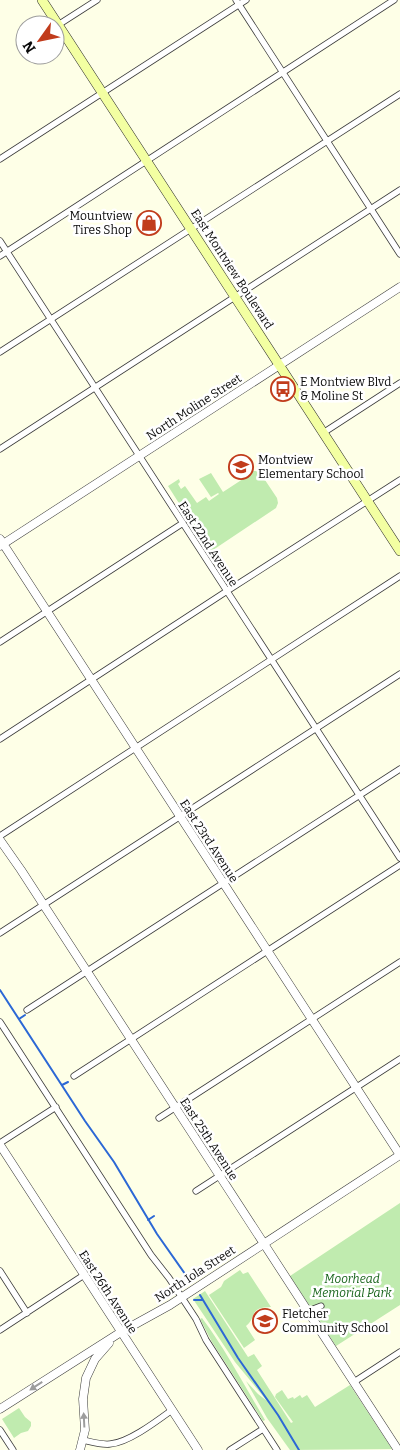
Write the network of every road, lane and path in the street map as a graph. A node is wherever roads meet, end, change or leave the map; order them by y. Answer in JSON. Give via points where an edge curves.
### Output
{"nodes":[{"id":1,"x":42,"y":0,"type":"edge"},
{"id":2,"x":97,"y":0,"type":"edge"},
{"id":3,"x":246,"y":0,"type":"edge"},
{"id":4,"x":394,"y":0,"type":"edge"},
{"id":5,"x":237,"y":2,"type":"edge"},
{"id":6,"x":52,"y":15,"type":"edge"},
{"id":7,"x":65,"y":21,"type":"edge"},
{"id":8,"x":65,"y":36,"type":"edge"},
{"id":9,"x":283,"y":73,"type":"junction"},
{"id":10,"x":103,"y":93,"type":"junction"},
{"id":11,"x":400,"y":94,"type":"edge"},
{"id":12,"x":327,"y":141,"type":"junction"},
{"id":13,"x":0,"y":159,"type":"edge"},
{"id":14,"x":147,"y":161,"type":"junction"},
{"id":15,"x":400,"y":190,"type":"edge"},
{"id":16,"x":371,"y":209,"type":"junction"},
{"id":17,"x":192,"y":229,"type":"junction"},
{"id":18,"x":0,"y":241,"type":"edge"},
{"id":19,"x":7,"y":252,"type":"junction"},
{"id":20,"x":400,"y":254,"type":"edge"},
{"id":21,"x":0,"y":256,"type":"edge"},
{"id":22,"x":400,"y":287,"type":"edge"},
{"id":23,"x":235,"y":297,"type":"junction"},
{"id":24,"x":51,"y":320,"type":"junction"},
{"id":25,"x":0,"y":352,"type":"edge"},
{"id":26,"x":279,"y":365,"type":"junction"},
{"id":27,"x":400,"y":383,"type":"edge"},
{"id":28,"x":95,"y":388,"type":"junction"},
{"id":29,"x":323,"y":433,"type":"junction"},
{"id":30,"x":0,"y":449,"type":"edge"},
{"id":31,"x":139,"y":456,"type":"junction"},
{"id":32,"x":400,"y":480,"type":"edge"},
{"id":33,"x":368,"y":501,"type":"junction"},
{"id":34,"x":183,"y":523,"type":"junction"},
{"id":35,"x":1,"y":543,"type":"edge"},
{"id":36,"x":400,"y":551,"type":"edge"},
{"id":37,"x":400,"y":576,"type":"edge"},
{"id":38,"x":227,"y":591,"type":"junction"},
{"id":39,"x":47,"y":612,"type":"junction"},
{"id":40,"x":0,"y":642,"type":"edge"},
{"id":41,"x":271,"y":660,"type":"junction"},
{"id":42,"x":400,"y":674,"type":"edge"},
{"id":43,"x":91,"y":680,"type":"junction"},
{"id":44,"x":316,"y":728,"type":"junction"},
{"id":45,"x":0,"y":739,"type":"edge"},
{"id":46,"x":135,"y":748,"type":"junction"},
{"id":47,"x":400,"y":769,"type":"edge"},
{"id":48,"x":360,"y":796,"type":"junction"},
{"id":49,"x":180,"y":816,"type":"junction"},
{"id":50,"x":0,"y":836,"type":"edge"},
{"id":51,"x":0,"y":840,"type":"edge"},
{"id":52,"x":400,"y":858,"type":"edge"},
{"id":53,"x":400,"y":865,"type":"edge"},
{"id":54,"x":224,"y":884,"type":"junction"},
{"id":55,"x":44,"y":904,"type":"junction"},
{"id":56,"x":0,"y":933,"type":"edge"},
{"id":57,"x":267,"y":951,"type":"junction"},
{"id":58,"x":400,"y":962,"type":"edge"},
{"id":59,"x":87,"y":972,"type":"junction"},
{"id":60,"x":27,"y":1010,"type":"dead end"},
{"id":61,"x":312,"y":1019,"type":"junction"},
{"id":62,"x":0,"y":1022,"type":"edge"},
{"id":63,"x":131,"y":1039,"type":"junction"},
{"id":64,"x":400,"y":1059,"type":"edge"},
{"id":65,"x":74,"y":1076,"type":"dead end"},
{"id":66,"x":356,"y":1087,"type":"junction"},
{"id":67,"x":56,"y":1107,"type":"junction"},
{"id":68,"x":175,"y":1107,"type":"junction"},
{"id":69,"x":158,"y":1118,"type":"dead end"},
{"id":70,"x":0,"y":1144,"type":"edge"},
{"id":71,"x":400,"y":1155,"type":"edge"},
{"id":72,"x":220,"y":1176,"type":"junction"},
{"id":73,"x":196,"y":1191,"type":"dead end"},
{"id":74,"x":264,"y":1243,"type":"junction"},
{"id":75,"x":0,"y":1271,"type":"edge"},
{"id":76,"x":84,"y":1275,"type":"junction"},
{"id":77,"x":182,"y":1297,"type":"junction"},
{"id":78,"x":322,"y":1306,"type":"dead end"},
{"id":79,"x":308,"y":1311,"type":"junction"},
{"id":80,"x":27,"y":1313,"type":"junction"},
{"id":81,"x":0,"y":1330,"type":"edge"},
{"id":82,"x":120,"y":1332,"type":"junction"},
{"id":83,"x":400,"y":1352,"type":"edge"},
{"id":84,"x":354,"y":1382,"type":"junction"},
{"id":85,"x":0,"y":1409,"type":"edge"},
{"id":86,"x":172,"y":1410,"type":"junction"},
{"id":87,"x":263,"y":1429,"type":"junction"},
{"id":88,"x":0,"y":1430,"type":"edge"},
{"id":89,"x":83,"y":1440,"type":"junction"},
{"id":90,"x":13,"y":1450,"type":"edge"},
{"id":91,"x":80,"y":1450,"type":"edge"},
{"id":92,"x":198,"y":1450,"type":"edge"},
{"id":93,"x":230,"y":1450,"type":"edge"},
{"id":94,"x":277,"y":1450,"type":"edge"},
{"id":95,"x":399,"y":1450,"type":"edge"}],
"edges":[{"from":1,"to":6,"type":"main road","name":"East Montview Boulevard"},
{"from":2,"to":7,"type":"street"},
{"from":3,"to":5,"type":"street"},
{"from":4,"to":9,"type":"street"},
{"from":5,"to":9,"type":"street"},
{"from":5,"to":10,"type":"street"},
{"from":8,"to":10,"type":"main road","name":"East Montview Boulevard"},
{"from":9,"to":12,"type":"street"},
{"from":9,"to":14,"type":"street"},
{"from":10,"to":13,"type":"street"},
{"from":10,"to":14,"type":"main road","name":"East Montview Boulevard"},
{"from":11,"to":12,"type":"street"},
{"from":12,"to":16,"type":"street"},
{"from":12,"to":17,"type":"street"},
{"from":14,"to":17,"type":"main road","name":"East Montview Boulevard"},
{"from":14,"to":19,"type":"street"},
{"from":15,"to":16,"type":"street"},
{"from":16,"to":20,"type":"street"},
{"from":16,"to":23,"type":"street"},
{"from":17,"to":23,"type":"main road","name":"East Montview Boulevard"},
{"from":17,"to":24,"type":"street"},
{"from":18,"to":19,"type":"street","name":"East 22nd Avenue"},
{"from":19,"to":21,"type":"street"},
{"from":19,"to":24,"type":"street","name":"East 22nd Avenue"},
{"from":22,"to":26,"type":"street","name":"North Moline Street"},
{"from":23,"to":26,"type":"main road","name":"East Montview Boulevard"},
{"from":23,"to":28,"type":"street"},
{"from":24,"to":25,"type":"street"},
{"from":24,"to":28,"type":"street","name":"East 22nd Avenue"},
{"from":26,"to":29,"type":"main road","name":"East Montview Boulevard"},
{"from":26,"to":31,"type":"street","name":"North Moline Street"},
{"from":27,"to":29,"type":"street"},
{"from":28,"to":30,"type":"street"},
{"from":28,"to":31,"type":"street","name":"East 22nd Avenue"},
{"from":29,"to":33,"type":"main road","name":"East Montview Boulevard"},
{"from":31,"to":34,"type":"street","name":"East 22nd Avenue"},
{"from":31,"to":35,"type":"street","name":"North Moline Street"},
{"from":32,"to":33,"type":"street"},
{"from":33,"to":36,"type":"main road","name":"East Montview Boulevard"},
{"from":33,"to":38,"type":"street"},
{"from":34,"to":38,"type":"street","name":"East 22nd Avenue"},
{"from":34,"to":39,"type":"street"},
{"from":35,"to":39,"type":"street","name":"East 23rd Avenue"},
{"from":37,"to":41,"type":"street"},
{"from":38,"to":41,"type":"street","name":"East 22nd Avenue"},
{"from":38,"to":43,"type":"street"},
{"from":39,"to":40,"type":"street"},
{"from":39,"to":43,"type":"street","name":"East 23rd Avenue"},
{"from":41,"to":44,"type":"street","name":"East 22nd Avenue"},
{"from":41,"to":46,"type":"street"},
{"from":42,"to":44,"type":"street"},
{"from":43,"to":45,"type":"street"},
{"from":43,"to":46,"type":"street","name":"East 23rd Avenue"},
{"from":44,"to":48,"type":"street","name":"East 22nd Avenue"},
{"from":44,"to":49,"type":"street"},
{"from":46,"to":49,"type":"street","name":"East 23rd Avenue"},
{"from":46,"to":50,"type":"street"},
{"from":47,"to":48,"type":"street"},
{"from":48,"to":52,"type":"street","name":"East 22nd Avenue"},
{"from":48,"to":54,"type":"street"},
{"from":49,"to":54,"type":"street","name":"East 23rd Avenue"},
{"from":49,"to":55,"type":"street"},
{"from":51,"to":55,"type":"street","name":"East 25th Avenue"},
{"from":53,"to":57,"type":"street"},
{"from":54,"to":57,"type":"street","name":"East 23rd Avenue"},
{"from":54,"to":59,"type":"street"},
{"from":55,"to":56,"type":"street"},
{"from":55,"to":59,"type":"street","name":"East 25th Avenue"},
{"from":57,"to":61,"type":"street","name":"East 23rd Avenue"},
{"from":57,"to":63,"type":"street"},
{"from":58,"to":61,"type":"street"},
{"from":59,"to":60,"type":"street"},
{"from":59,"to":63,"type":"street","name":"East 25th Avenue"},
{"from":61,"to":66,"type":"street","name":"East 23rd Avenue"},
{"from":61,"to":68,"type":"street"},
{"from":62,"to":67,"type":"street"},
{"from":63,"to":65,"type":"street"},
{"from":63,"to":68,"type":"street","name":"East 25th Avenue"},
{"from":64,"to":66,"type":"street"},
{"from":66,"to":71,"type":"street","name":"East 23rd Avenue"},
{"from":66,"to":72,"type":"street"},
{"from":67,"to":70,"type":"street"},
{"from":67,"to":77,"type":"street","via":[[151,1255]]},
{"from":68,"to":69,"type":"street"},
{"from":68,"to":72,"type":"street","name":"East 25th Avenue"},
{"from":70,"to":76,"type":"street","name":"East 26th Avenue"},
{"from":71,"to":74,"type":"street","name":"North Iola Street"},
{"from":72,"to":73,"type":"street"},
{"from":72,"to":74,"type":"street","name":"East 25th Avenue"},
{"from":74,"to":77,"type":"street","name":"North Iola Street"},
{"from":74,"to":79,"type":"street","name":"East 25th Avenue"},
{"from":75,"to":80,"type":"street"},
{"from":76,"to":80,"type":"street"},
{"from":76,"to":82,"type":"street","name":"East 26th Avenue"},
{"from":77,"to":82,"type":"street","name":"North Iola Street"},
{"from":77,"to":87,"type":"street"},
{"from":78,"to":79,"type":"street"},
{"from":79,"to":84,"type":"street","name":"East 25th Avenue"},
{"from":80,"to":81,"type":"street"},
{"from":82,"to":85,"type":"street","name":"North Iola Street","one_way":true},
{"from":82,"to":86,"type":"street","name":"East 26th Avenue"},
{"from":89,"to":82,"type":"street","one_way":true,"via":[[86,1378],[95,1359]]},
{"from":83,"to":84,"type":"street"},
{"from":84,"to":95,"type":"street","name":"East 25th Avenue"},
{"from":86,"to":89,"type":"street","via":[[117,1443],[109,1445]]},
{"from":86,"to":92,"type":"street","name":"East 26th Avenue"},
{"from":87,"to":93,"type":"street"},
{"from":87,"to":94,"type":"street"},
{"from":88,"to":90,"type":"street"},
{"from":89,"to":91,"type":"street"}]}
